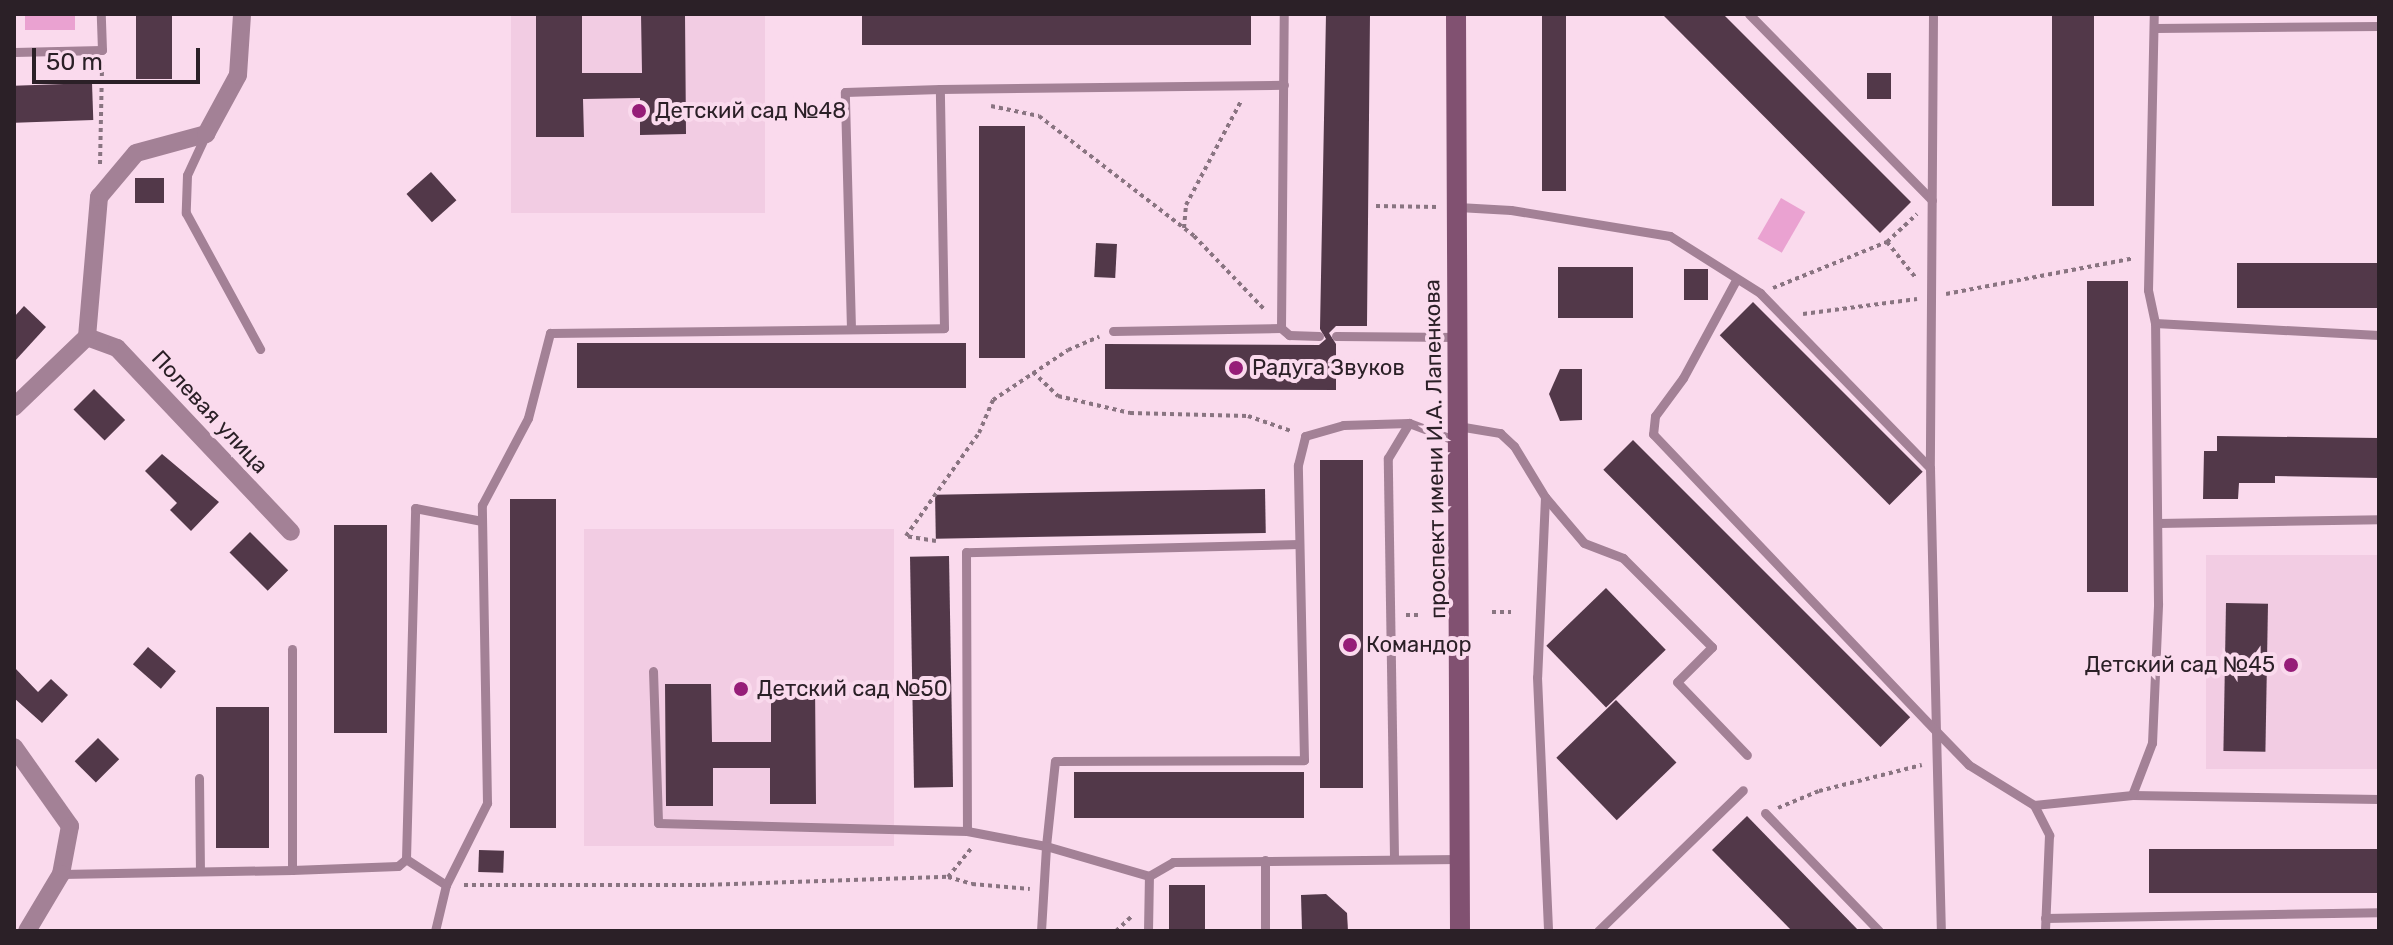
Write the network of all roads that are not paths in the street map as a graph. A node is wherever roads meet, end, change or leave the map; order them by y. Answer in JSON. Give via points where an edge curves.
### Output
{"nodes":[{"id":1,"x":101,"y":14,"type":"edge"},
{"id":2,"x":242,"y":14,"type":"edge"},
{"id":3,"x":1284,"y":14,"type":"edge"},
{"id":4,"x":1456,"y":14,"type":"edge"},
{"id":5,"x":1749,"y":14,"type":"edge"},
{"id":6,"x":1933,"y":14,"type":"edge"},
{"id":7,"x":2154,"y":14,"type":"edge"},
{"id":8,"x":2379,"y":26,"type":"edge"},
{"id":9,"x":2155,"y":28,"type":"junction"},
{"id":10,"x":14,"y":52,"type":"edge"},
{"id":11,"x":1284,"y":85,"type":"junction"},
{"id":12,"x":940,"y":89,"type":"junction"},
{"id":13,"x":206,"y":134,"type":"junction"},
{"id":14,"x":1932,"y":200,"type":"junction"},
{"id":15,"x":1457,"y":207,"type":"junction"},
{"id":16,"x":1736,"y":280,"type":"junction"},
{"id":17,"x":2155,"y":323,"type":"junction"},
{"id":18,"x":1281,"y":328,"type":"junction"},
{"id":19,"x":851,"y":329,"type":"junction"},
{"id":20,"x":1113,"y":331,"type":"road end"},
{"id":21,"x":2379,"y":335,"type":"edge"},
{"id":22,"x":1319,"y":336,"type":"dead end"},
{"id":23,"x":1336,"y":336,"type":"dead end"},
{"id":24,"x":87,"y":337,"type":"junction"},
{"id":25,"x":1458,"y":337,"type":"junction"},
{"id":26,"x":260,"y":349,"type":"dead end"},
{"id":27,"x":14,"y":407,"type":"edge"},
{"id":28,"x":1409,"y":423,"type":"junction"},
{"id":29,"x":1458,"y":434,"type":"junction"},
{"id":30,"x":1930,"y":468,"type":"junction"},
{"id":31,"x":1545,"y":497,"type":"junction"},
{"id":32,"x":2379,"y":519,"type":"edge"},
{"id":33,"x":482,"y":521,"type":"junction"},
{"id":34,"x":2158,"y":523,"type":"junction"},
{"id":35,"x":291,"y":532,"type":"dead end"},
{"id":36,"x":1299,"y":544,"type":"junction"},
{"id":37,"x":292,"y":649,"type":"dead end"},
{"id":38,"x":653,"y":671,"type":"dead end"},
{"id":39,"x":1936,"y":731,"type":"junction"},
{"id":40,"x":14,"y":747,"type":"edge"},
{"id":41,"x":1747,"y":755,"type":"dead end"},
{"id":42,"x":199,"y":778,"type":"dead end"},
{"id":43,"x":1743,"y":790,"type":"dead end"},
{"id":44,"x":2132,"y":795,"type":"junction"},
{"id":45,"x":2379,"y":799,"type":"edge"},
{"id":46,"x":2034,"y":805,"type":"junction"},
{"id":47,"x":1765,"y":813,"type":"road end"},
{"id":48,"x":967,"y":831,"type":"junction"},
{"id":49,"x":1046,"y":846,"type":"junction"},
{"id":50,"x":1394,"y":857,"type":"junction"},
{"id":51,"x":406,"y":859,"type":"junction"},
{"id":52,"x":1461,"y":859,"type":"junction"},
{"id":53,"x":1265,"y":860,"type":"junction"},
{"id":54,"x":292,"y":870,"type":"junction"},
{"id":55,"x":200,"y":871,"type":"junction"},
{"id":56,"x":61,"y":874,"type":"junction"},
{"id":57,"x":1149,"y":876,"type":"junction"},
{"id":58,"x":446,"y":885,"type":"junction"},
{"id":59,"x":2379,"y":912,"type":"edge"},
{"id":60,"x":2045,"y":918,"type":"junction"},
{"id":61,"x":27,"y":931,"type":"edge"},
{"id":62,"x":435,"y":931,"type":"edge"},
{"id":63,"x":1041,"y":931,"type":"edge"},
{"id":64,"x":1148,"y":931,"type":"edge"},
{"id":65,"x":1265,"y":931,"type":"edge"},
{"id":66,"x":1460,"y":931,"type":"edge"},
{"id":67,"x":1548,"y":931,"type":"edge"},
{"id":68,"x":1598,"y":931,"type":"edge"},
{"id":69,"x":1879,"y":931,"type":"edge"},
{"id":70,"x":1941,"y":931,"type":"edge"},
{"id":71,"x":2045,"y":931,"type":"edge"}],
"edges":[{"from":1,"to":10,"type":"lane","via":[[102,50]]},
{"from":2,"to":13,"type":"street","via":[[238,75]]},
{"from":3,"to":11,"type":"lane"},
{"from":4,"to":15,"type":"main road","name":"проспект имени И.А. Лапенкова"},
{"from":5,"to":14,"type":"lane"},
{"from":6,"to":14,"type":"lane"},
{"from":7,"to":9,"type":"lane"},
{"from":8,"to":9,"type":"lane"},
{"from":9,"to":17,"type":"lane","via":[[2148,290]]},
{"from":11,"to":12,"type":"lane"},
{"from":11,"to":18,"type":"lane"},
{"from":12,"to":19,"type":"lane","via":[[944,328]]},
{"from":12,"to":19,"type":"lane","via":[[845,92]]},
{"from":13,"to":24,"type":"street","via":[[136,153],[99,197]]},
{"from":13,"to":26,"type":"lane","via":[[187,175],[186,213]]},
{"from":14,"to":30,"type":"lane"},
{"from":15,"to":16,"type":"lane","via":[[1511,210],[1670,236]]},
{"from":15,"to":25,"type":"main road","name":"проспект имени И.А. Лапенкова"},
{"from":16,"to":30,"type":"lane","via":[[1760,293]]},
{"from":16,"to":39,"type":"lane","via":[[1683,378],[1655,416],[1653,434]]},
{"from":17,"to":21,"type":"lane"},
{"from":17,"to":34,"type":"lane"},
{"from":18,"to":20,"type":"lane"},
{"from":18,"to":22,"type":"lane","via":[[1289,335]]},
{"from":19,"to":33,"type":"lane","via":[[550,333],[528,418],[482,505]]},
{"from":23,"to":25,"type":"lane"},
{"from":24,"to":27,"type":"street"},
{"from":24,"to":35,"type":"street","name":"Полевая улица","via":[[117,348]]},
{"from":25,"to":29,"type":"main road","name":"проспект имени И.А. Лапенкова"},
{"from":28,"to":29,"type":"lane"},
{"from":28,"to":36,"type":"lane","via":[[1343,425],[1305,436],[1298,465]]},
{"from":28,"to":50,"type":"lane","via":[[1388,458]]},
{"from":29,"to":31,"type":"lane","via":[[1500,433]]},
{"from":29,"to":52,"type":"main road","name":"проспект имени И.А. Лапенкова"},
{"from":30,"to":39,"type":"lane"},
{"from":31,"to":41,"type":"lane","via":[[1584,543],[1623,558],[1712,647],[1677,682]]},
{"from":31,"to":67,"type":"lane","via":[[1537,677]]},
{"from":32,"to":34,"type":"lane"},
{"from":33,"to":51,"type":"lane","via":[[415,508]]},
{"from":33,"to":58,"type":"lane","via":[[487,803]]},
{"from":34,"to":44,"type":"lane","via":[[2152,743]]},
{"from":36,"to":48,"type":"lane","via":[[966,552]]},
{"from":36,"to":49,"type":"lane","via":[[1304,760],[1055,761]]},
{"from":37,"to":54,"type":"lane"},
{"from":38,"to":48,"type":"lane","via":[[658,823]]},
{"from":39,"to":46,"type":"lane","via":[[1969,765]]},
{"from":39,"to":70,"type":"lane"},
{"from":40,"to":56,"type":"street","via":[[45,783],[70,826]]},
{"from":42,"to":55,"type":"lane"},
{"from":43,"to":68,"type":"lane"},
{"from":44,"to":45,"type":"lane"},
{"from":44,"to":46,"type":"lane"},
{"from":46,"to":60,"type":"lane","via":[[2049,835]]},
{"from":47,"to":69,"type":"lane"},
{"from":48,"to":49,"type":"lane"},
{"from":49,"to":57,"type":"lane"},
{"from":49,"to":63,"type":"lane"},
{"from":50,"to":52,"type":"lane"},
{"from":50,"to":53,"type":"lane"},
{"from":51,"to":54,"type":"lane","via":[[398,866]]},
{"from":51,"to":58,"type":"lane"},
{"from":52,"to":66,"type":"main road","name":"проспект имени И.А. Лапенкова"},
{"from":53,"to":57,"type":"lane","via":[[1173,862]]},
{"from":53,"to":65,"type":"lane"},
{"from":54,"to":55,"type":"lane"},
{"from":55,"to":56,"type":"lane"},
{"from":56,"to":61,"type":"street"},
{"from":57,"to":64,"type":"lane"},
{"from":58,"to":62,"type":"lane"},
{"from":59,"to":60,"type":"lane"},
{"from":60,"to":71,"type":"lane"}]}
